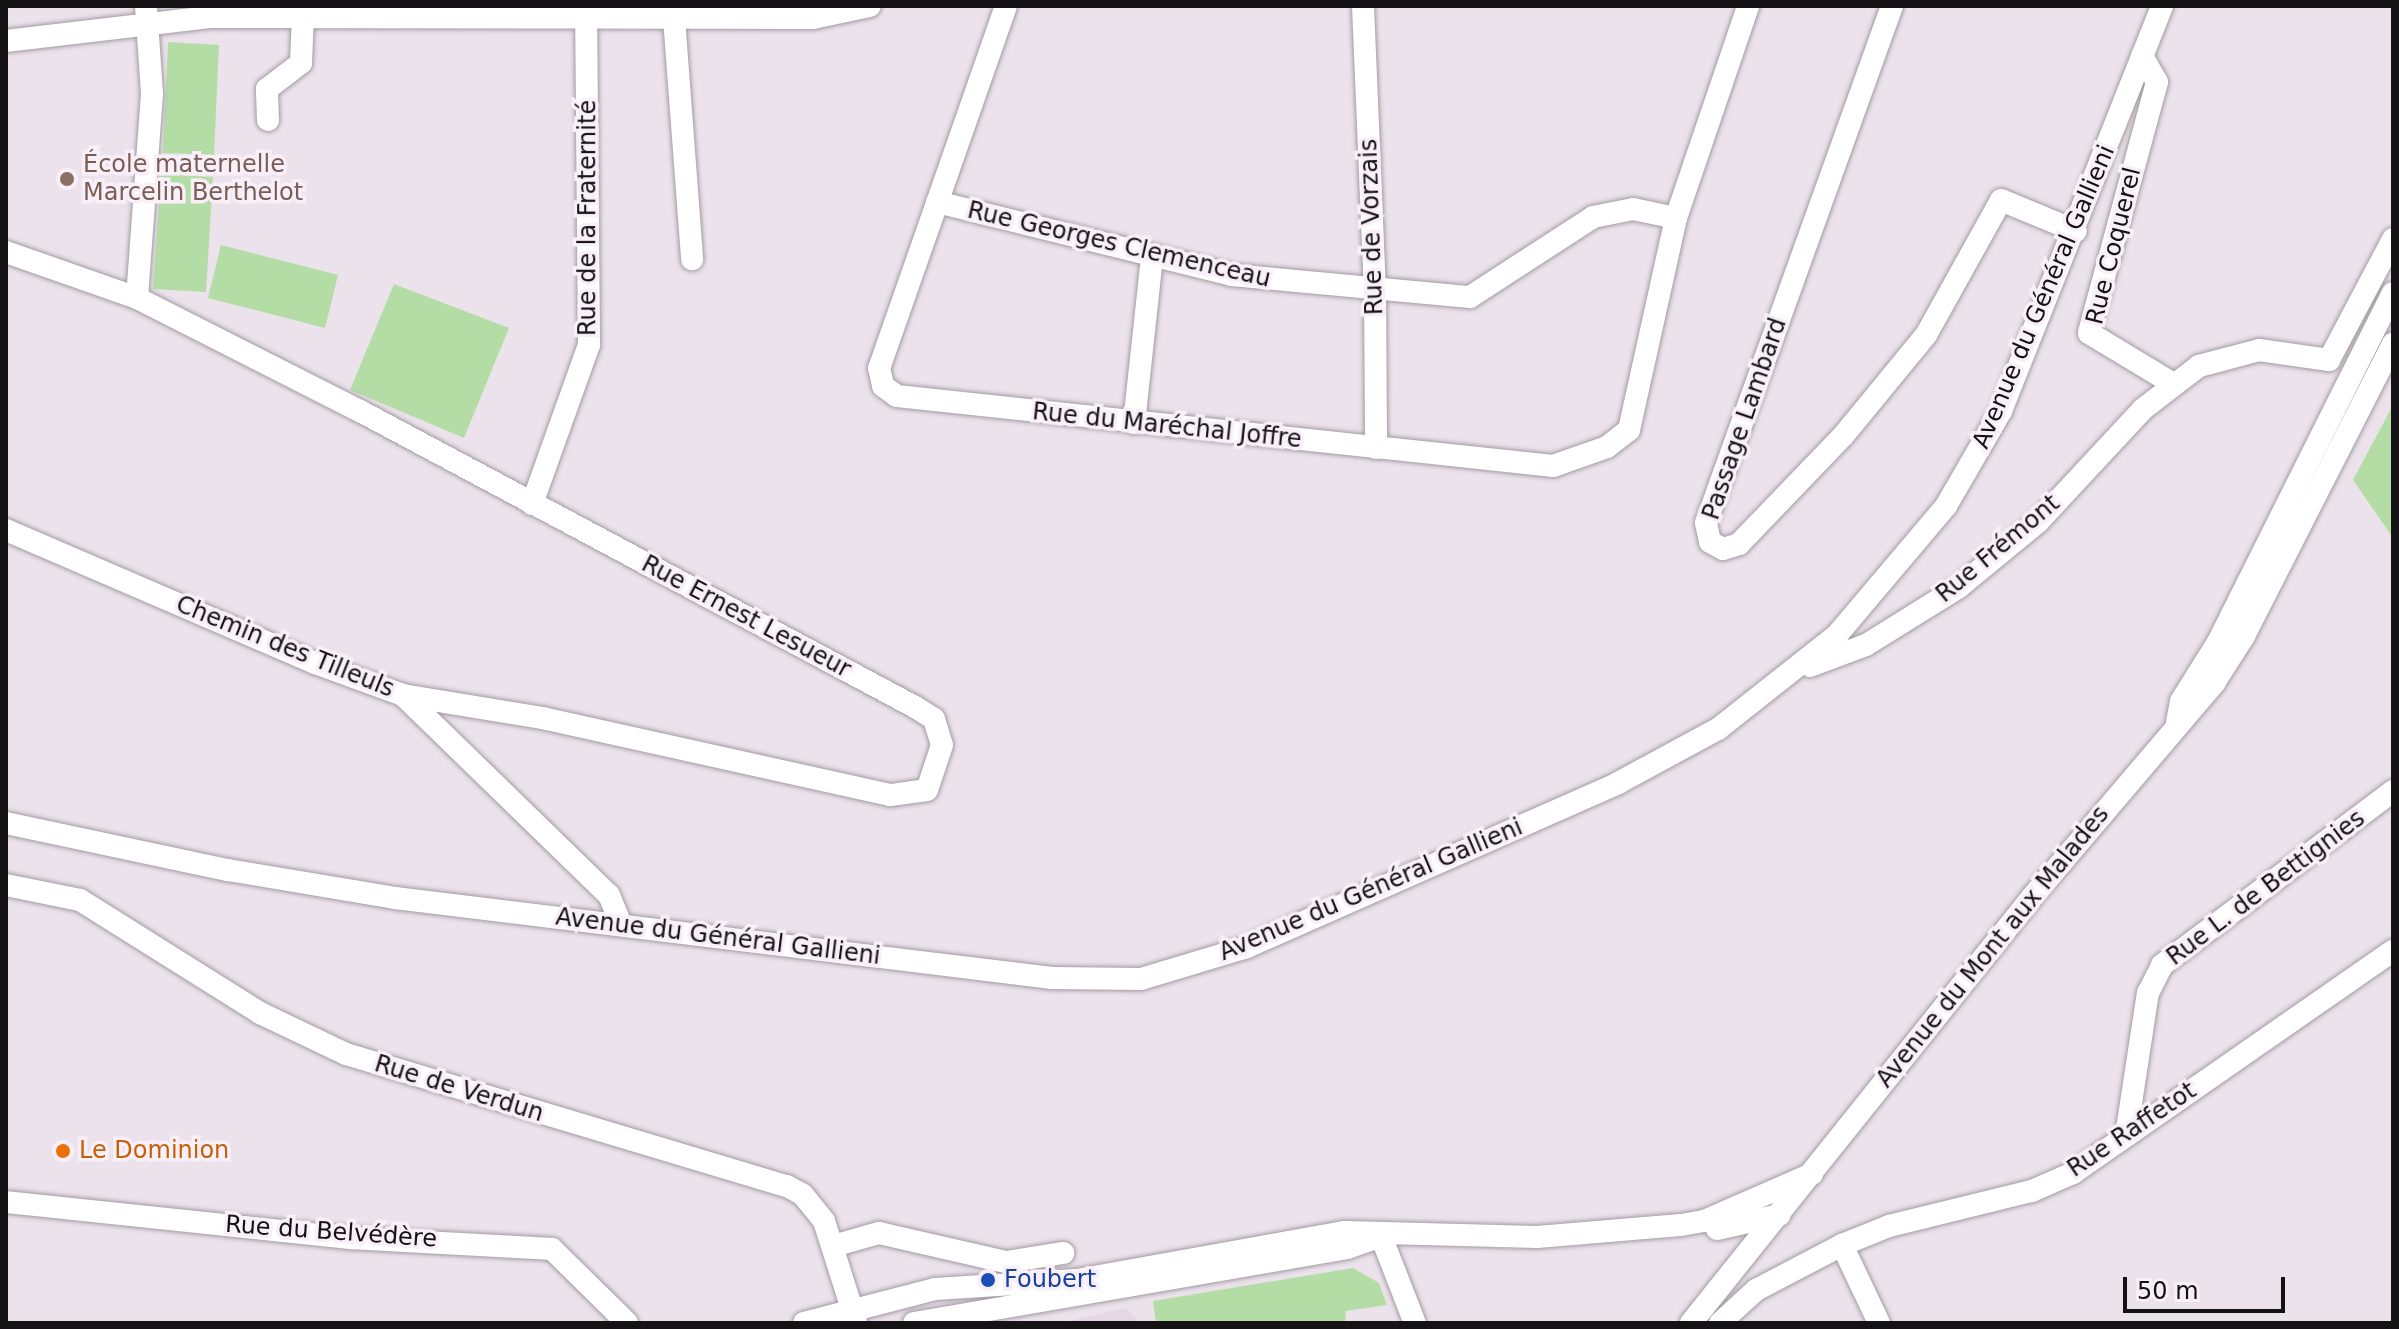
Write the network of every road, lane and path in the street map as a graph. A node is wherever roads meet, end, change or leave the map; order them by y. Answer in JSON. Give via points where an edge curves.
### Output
{"nodes":[{"id":1,"x":870,"y":6,"type":"edge"},
{"id":2,"x":1006,"y":6,"type":"edge"},
{"id":3,"x":1363,"y":6,"type":"edge"},
{"id":4,"x":1748,"y":6,"type":"edge"},
{"id":5,"x":1892,"y":6,"type":"edge"},
{"id":6,"x":2162,"y":6,"type":"edge"},
{"id":7,"x":148,"y":14,"type":"edge"},
{"id":8,"x":303,"y":16,"type":"junction"},
{"id":9,"x":674,"y":18,"type":"junction"},
{"id":10,"x":586,"y":19,"type":"junction"},
{"id":11,"x":6,"y":41,"type":"edge"},
{"id":12,"x":2142,"y":56,"type":"junction"},
{"id":13,"x":268,"y":120,"type":"dead end"},
{"id":14,"x":937,"y":202,"type":"junction"},
{"id":15,"x":1676,"y":218,"type":"junction"},
{"id":16,"x":2076,"y":231,"type":"junction"},
{"id":17,"x":2393,"y":239,"type":"edge"},
{"id":18,"x":6,"y":252,"type":"edge"},
{"id":19,"x":1152,"y":256,"type":"junction"},
{"id":20,"x":692,"y":259,"type":"dead end"},
{"id":21,"x":1375,"y":290,"type":"junction"},
{"id":22,"x":2393,"y":293,"type":"edge"},
{"id":23,"x":137,"y":298,"type":"junction"},
{"id":24,"x":2393,"y":344,"type":"edge"},
{"id":25,"x":2172,"y":383,"type":"junction"},
{"id":26,"x":1134,"y":423,"type":"junction"},
{"id":27,"x":1376,"y":448,"type":"junction"},
{"id":28,"x":532,"y":504,"type":"junction"},
{"id":29,"x":6,"y":530,"type":"edge"},
{"id":30,"x":1794,"y":672,"type":"junction"},
{"id":31,"x":403,"y":695,"type":"junction"},
{"id":32,"x":2177,"y":722,"type":"junction"},
{"id":33,"x":2393,"y":791,"type":"edge"},
{"id":34,"x":6,"y":823,"type":"edge"},
{"id":35,"x":6,"y":885,"type":"edge"},
{"id":36,"x":621,"y":925,"type":"junction"},
{"id":37,"x":2393,"y":951,"type":"edge"},
{"id":38,"x":2126,"y":1136,"type":"junction"},
{"id":39,"x":1812,"y":1174,"type":"junction"},
{"id":40,"x":6,"y":1202,"type":"edge"},
{"id":41,"x":1779,"y":1215,"type":"junction"},
{"id":42,"x":1711,"y":1225,"type":"junction"},
{"id":43,"x":1381,"y":1236,"type":"junction"},
{"id":44,"x":1842,"y":1245,"type":"junction"},
{"id":45,"x":833,"y":1246,"type":"junction"},
{"id":46,"x":1063,"y":1253,"type":"dead end"},
{"id":47,"x":1737,"y":1266,"type":"junction"},
{"id":48,"x":854,"y":1316,"type":"edge"},
{"id":49,"x":627,"y":1323,"type":"edge"},
{"id":50,"x":804,"y":1323,"type":"edge"},
{"id":51,"x":914,"y":1323,"type":"edge"},
{"id":52,"x":1415,"y":1323,"type":"edge"},
{"id":53,"x":1691,"y":1323,"type":"edge"},
{"id":54,"x":1720,"y":1323,"type":"edge"},
{"id":55,"x":1879,"y":1323,"type":"edge"}],
"edges":[{"from":1,"to":9,"type":"street","via":[[813,18]]},
{"from":2,"to":14,"type":"street","name":"Rue du Maréchal Joffre"},
{"from":3,"to":21,"type":"street","name":"Rue de Vorzais"},
{"from":4,"to":15,"type":"street"},
{"from":5,"to":16,"type":"street","name":"Passage Lambard","via":[[1706,523],[1710,542],[1723,549],[1739,544],[1843,436],[1926,335],[2001,200]]},
{"from":6,"to":12,"type":"street","name":"Avenue du Général Gallieni"},
{"from":7,"to":8,"type":"street"},
{"from":7,"to":11,"type":"street"},
{"from":7,"to":23,"type":"street","via":[[152,94]]},
{"from":8,"to":10,"type":"street"},
{"from":8,"to":13,"type":"street","via":[[301,63],[267,89]]},
{"from":9,"to":10,"type":"street"},
{"from":9,"to":20,"type":"street"},
{"from":10,"to":28,"type":"street","name":"Rue de la Fraternité","via":[[589,345]]},
{"from":12,"to":16,"type":"street","name":"Avenue du Général Gallieni"},
{"from":12,"to":25,"type":"street","name":"Rue Coquerel","via":[[2157,82],[2089,333]]},
{"from":14,"to":19,"type":"street","name":"Rue Georges Clemenceau"},
{"from":14,"to":26,"type":"street","name":"Rue du Maréchal Joffre","via":[[879,368],[888,393]]},
{"from":15,"to":21,"type":"street","name":"Rue Georges Clemenceau","via":[[1633,209],[1593,217],[1470,297]]},
{"from":15,"to":27,"type":"street","name":"Rue du Maréchal Joffre","via":[[1633,419],[1618,441],[1544,468]]},
{"from":16,"to":30,"type":"street","name":"Avenue du Général Gallieni","via":[[1973,465],[1876,594]]},
{"from":17,"to":25,"type":"street","via":[[2329,360],[2259,350],[2199,366]]},
{"from":18,"to":23,"type":"street","name":"Rue Ernest Lesueur"},
{"from":19,"to":21,"type":"street","name":"Rue Georges Clemenceau","via":[[1232,275]]},
{"from":19,"to":26,"type":"street"},
{"from":21,"to":27,"type":"street","name":"Rue de Vorzais"},
{"from":22,"to":32,"type":"street","name":"Avenue du Mont aux Malades","via":[[2218,642],[2181,701]]},
{"from":23,"to":28,"type":"street","name":"Rue Ernest Lesueur"},
{"from":24,"to":32,"type":"street","name":"Avenue du Mont aux Malades","via":[[2244,636],[2194,710]]},
{"from":25,"to":30,"type":"street","name":"Rue Frémont","via":[[2038,522],[1959,587],[1866,645]]},
{"from":26,"to":27,"type":"street","name":"Rue du Maréchal Joffre"},
{"from":28,"to":31,"type":"street","name":"Rue Ernest Lesueur","via":[[934,719],[942,745],[932,785],[918,795],[890,795],[528,715]]},
{"from":29,"to":31,"type":"street","name":"Chemin des Tilleuls","via":[[315,663]]},
{"from":30,"to":36,"type":"street","name":"Avenue du Général Gallieni","via":[[1718,729],[1618,783],[1247,947],[1141,979],[1052,978]]},
{"from":31,"to":36,"type":"street","name":"Chemin des Tilleuls","via":[[609,895]]},
{"from":32,"to":39,"type":"street","name":"Avenue du Mont aux Malades"},
{"from":33,"to":38,"type":"street","name":"Rue L. de Bettignies","via":[[2162,965],[2148,993]]},
{"from":34,"to":36,"type":"street","name":"Avenue du Général Gallieni","via":[[228,870],[395,898]]},
{"from":35,"to":45,"type":"street","name":"Rue de Verdun","via":[[80,900],[260,1013],[346,1054],[787,1186],[819,1212]]},
{"from":37,"to":38,"type":"street","name":"Rue Raffetot"},
{"from":38,"to":44,"type":"street","name":"Rue Raffetot","via":[[2073,1173],[2032,1191],[1889,1226]]},
{"from":39,"to":41,"type":"street","name":"Avenue du Mont aux Malades"},
{"from":39,"to":42,"type":"street","name":"Avenue du Mont aux Malades"},
{"from":40,"to":49,"type":"street","name":"Rue du Belvédère","via":[[351,1238],[552,1249]]},
{"from":41,"to":42,"type":"street","name":"Avenue du Mont aux Malades"},
{"from":41,"to":47,"type":"street"},
{"from":42,"to":43,"type":"street","name":"Avenue du Mont aux Malades","via":[[1587,1235]]},
{"from":42,"to":47,"type":"street"},
{"from":43,"to":48,"type":"street","name":"Avenue du Mont aux Malades","via":[[1344,1232],[1286,1239],[1031,1287],[935,1289]]},
{"from":43,"to":51,"type":"street","name":"Avenue du Mont aux Malades","via":[[1347,1248]]},
{"from":43,"to":52,"type":"street"},
{"from":44,"to":54,"type":"street","name":"Rue Raffetot","via":[[1756,1290]]},
{"from":44,"to":55,"type":"street"},
{"from":45,"to":46,"type":"street","via":[[879,1233],[1006,1262]]},
{"from":45,"to":48,"type":"street","name":"Rue de Verdun"},
{"from":47,"to":53,"type":"street"},
{"from":48,"to":50,"type":"street","name":"Avenue du Mont aux Malades"}]}
